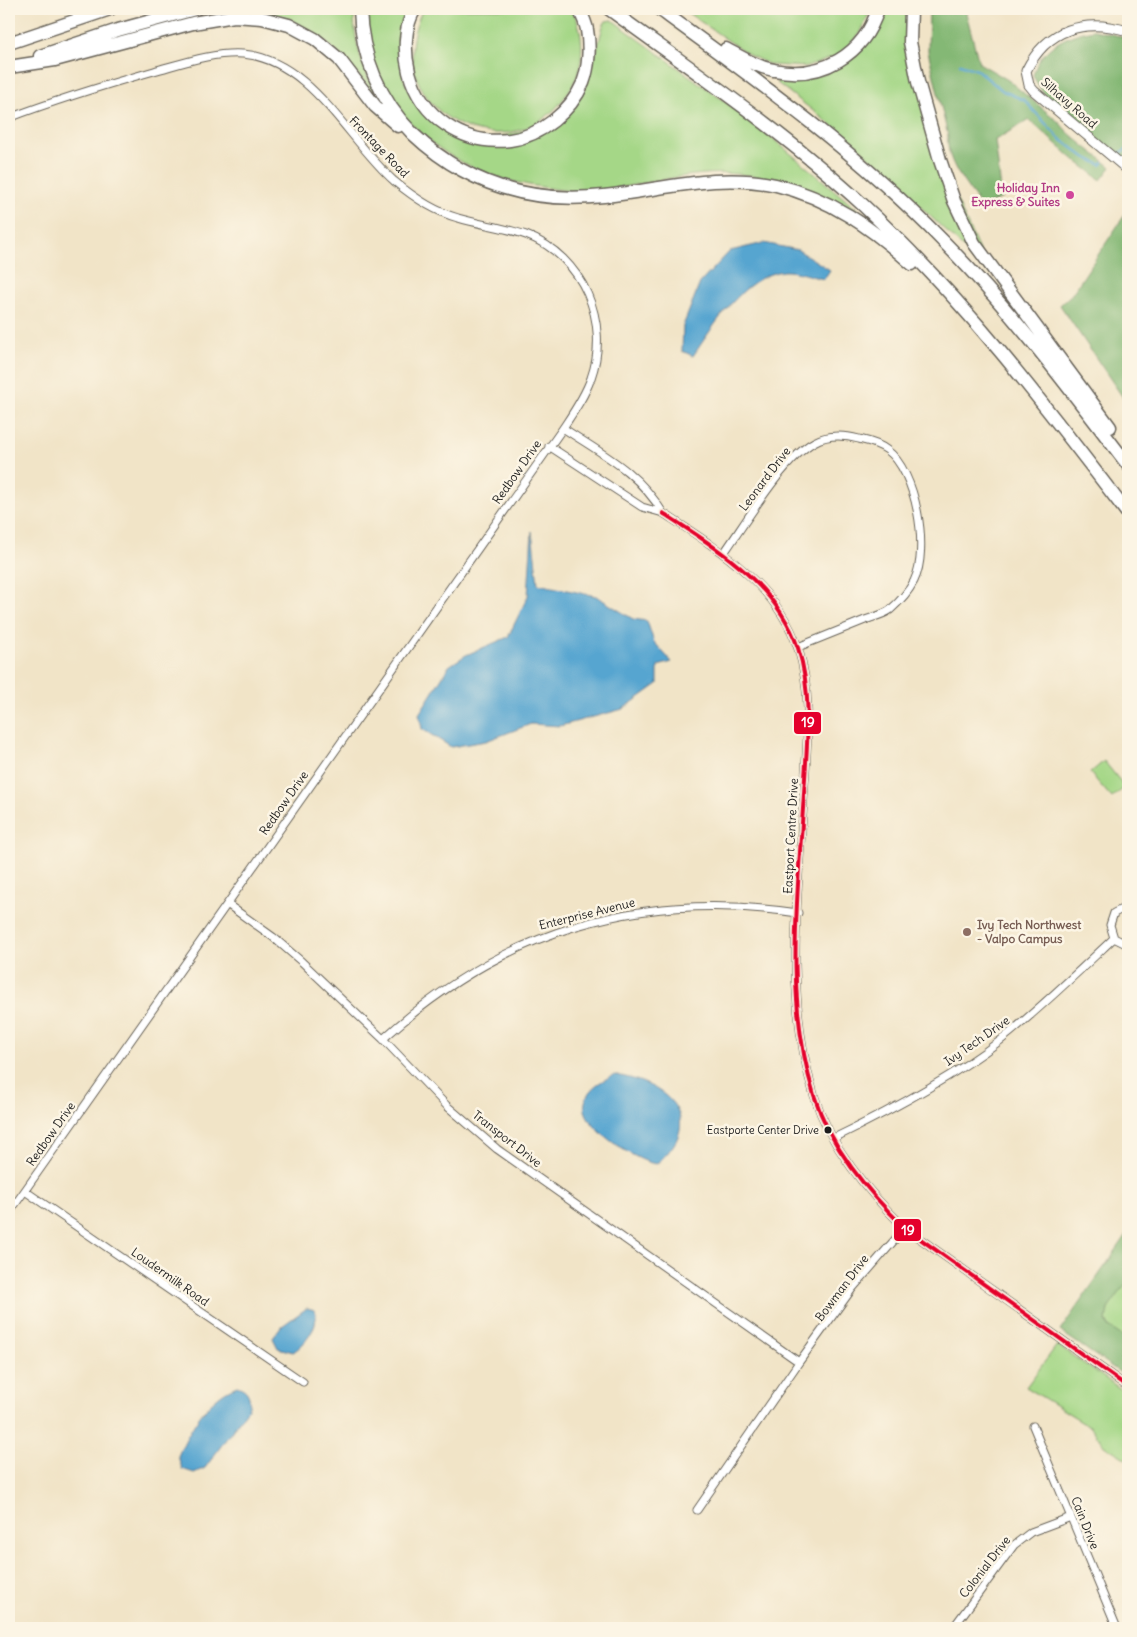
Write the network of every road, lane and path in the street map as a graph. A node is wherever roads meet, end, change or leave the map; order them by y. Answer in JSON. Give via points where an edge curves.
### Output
{"nodes":[{"id":1,"x":110,"y":9,"type":"edge"},
{"id":2,"x":195,"y":9,"type":"edge"},
{"id":3,"x":360,"y":9,"type":"edge"},
{"id":4,"x":416,"y":9,"type":"edge"},
{"id":5,"x":578,"y":9,"type":"edge"},
{"id":6,"x":609,"y":9,"type":"edge"},
{"id":7,"x":659,"y":9,"type":"edge"},
{"id":8,"x":878,"y":9,"type":"edge"},
{"id":9,"x":911,"y":9,"type":"edge"},
{"id":10,"x":683,"y":26,"type":"junction"},
{"id":11,"x":1128,"y":31,"type":"edge"},
{"id":12,"x":9,"y":42,"type":"edge"},
{"id":13,"x":9,"y":67,"type":"edge"},
{"id":14,"x":9,"y":118,"type":"edge"},
{"id":15,"x":434,"y":153,"type":"junction"},
{"id":16,"x":1128,"y":170,"type":"edge"},
{"id":17,"x":944,"y":285,"type":"junction"},
{"id":18,"x":563,"y":428,"type":"junction"},
{"id":19,"x":549,"y":446,"type":"junction"},
{"id":20,"x":1128,"y":464,"type":"edge"},
{"id":21,"x":663,"y":513,"type":"junction"},
{"id":22,"x":1128,"y":514,"type":"edge"},
{"id":23,"x":724,"y":553,"type":"junction"},
{"id":24,"x":798,"y":647,"type":"junction"},
{"id":25,"x":227,"y":904,"type":"junction"},
{"id":26,"x":1128,"y":906,"type":"edge"},
{"id":27,"x":798,"y":913,"type":"junction"},
{"id":28,"x":1114,"y":938,"type":"junction"},
{"id":29,"x":1128,"y":945,"type":"edge"},
{"id":30,"x":382,"y":1039,"type":"junction"},
{"id":31,"x":834,"y":1138,"type":"junction"},
{"id":32,"x":25,"y":1191,"type":"junction"},
{"id":33,"x":9,"y":1213,"type":"edge"},
{"id":34,"x":905,"y":1228,"type":"junction"},
{"id":35,"x":799,"y":1362,"type":"junction"},
{"id":36,"x":303,"y":1382,"type":"dead end"},
{"id":37,"x":1128,"y":1387,"type":"edge"},
{"id":38,"x":1033,"y":1426,"type":"dead end"},
{"id":39,"x":697,"y":1510,"type":"dead end"},
{"id":40,"x":1071,"y":1517,"type":"junction"},
{"id":41,"x":953,"y":1628,"type":"edge"},
{"id":42,"x":1117,"y":1628,"type":"edge"}],
"edges":[{"from":1,"to":12,"type":"highway"},
{"from":2,"to":13,"type":"highway","via":[[118,30]]},
{"from":3,"to":15,"type":"highway","via":[[370,66],[381,93],[403,124]]},
{"from":4,"to":5,"type":"highway","via":[[407,35],[407,62],[421,101],[433,116],[456,130],[482,140],[511,140],[541,129],[564,111],[583,83],[588,56],[587,28]]},
{"from":6,"to":17,"type":"highway","via":[[796,147],[862,204]]},
{"from":7,"to":10,"type":"highway"},
{"from":8,"to":10,"type":"highway","via":[[854,50],[826,68],[802,73],[773,70],[753,63]]},
{"from":9,"to":20,"type":"highway","via":[[910,42],[918,82],[954,201],[974,243],[1114,433]]},
{"from":10,"to":20,"type":"highway","via":[[821,129],[943,240],[1001,303]]},
{"from":11,"to":16,"type":"street","name":"Silhavy Road","via":[[1099,25],[1070,29],[1039,50],[1026,71],[1026,78],[1034,91]]},
{"from":13,"to":15,"type":"highway","via":[[54,60],[193,23],[234,16],[262,18],[289,25],[315,39],[339,59],[376,106],[404,132]]},
{"from":14,"to":18,"type":"street","name":"Frontage Road","via":[[198,58],[243,54],[278,63],[311,89],[376,162],[412,194],[455,218],[527,236],[546,245],[575,273],[588,293],[595,314],[597,346],[591,379]]},
{"from":15,"to":17,"type":"highway","via":[[455,168],[487,182],[518,192],[564,198],[604,196],[694,181],[776,185],[814,197],[848,213],[879,234],[916,268]]},
{"from":17,"to":22,"type":"highway","via":[[1029,384]]},
{"from":18,"to":19,"type":"street","name":"Redbow Drive"},
{"from":18,"to":21,"type":"street","name":"Eastport Centre Drive","via":[[634,476],[651,493]]},
{"from":19,"to":21,"type":"street","name":"Eastport Centre Drive","via":[[642,507]]},
{"from":19,"to":25,"type":"street","name":"Redbow Drive"},
{"from":21,"to":23,"type":"street","name":"Eastport Centre Drive"},
{"from":23,"to":24,"type":"street","name":"Eastport Centre Drive","via":[[768,596]]},
{"from":23,"to":24,"type":"street","name":"Leonard Drive","via":[[786,467],[800,451],[816,440],[835,435],[870,442],[887,450],[900,463],[908,476],[916,505],[920,562],[914,581],[889,611]]},
{"from":24,"to":27,"type":"street","name":"Eastport Centre Drive","via":[[805,677],[808,722]]},
{"from":25,"to":30,"type":"street","name":"Transport Drive","via":[[302,962]]},
{"from":25,"to":32,"type":"street","name":"Redbow Drive"},
{"from":26,"to":28,"type":"street","via":[[1119,908],[1111,919]]},
{"from":27,"to":30,"type":"street","name":"Enterprise Avenue","via":[[763,908],[679,907],[644,911],[568,928],[532,940],[460,978],[430,998]]},
{"from":27,"to":31,"type":"street","name":"Eastport Centre Drive","via":[[796,977],[800,1035],[814,1096]]},
{"from":28,"to":29,"type":"street"},
{"from":28,"to":31,"type":"street","name":"Ivy Tech Drive","via":[[1000,1041],[937,1083]]},
{"from":30,"to":35,"type":"street","name":"Transport Drive","via":[[447,1106],[497,1149]]},
{"from":31,"to":34,"type":"street","name":"Eastport Centre Drive","via":[[859,1179]]},
{"from":32,"to":33,"type":"street","name":"Redbow Drive"},
{"from":32,"to":36,"type":"street","name":"Loudermilk Road"},
{"from":34,"to":35,"type":"street","name":"Bowman Drive","via":[[852,1289]]},
{"from":34,"to":37,"type":"street","name":"Eastport Centre Drive"},
{"from":35,"to":39,"type":"street","name":"Bowman Drive"},
{"from":38,"to":40,"type":"street","name":"Cain Drive"},
{"from":40,"to":41,"type":"street","name":"Colonial Drive","via":[[1032,1532],[1014,1544]]},
{"from":40,"to":42,"type":"street","name":"Cain Drive"}]}
